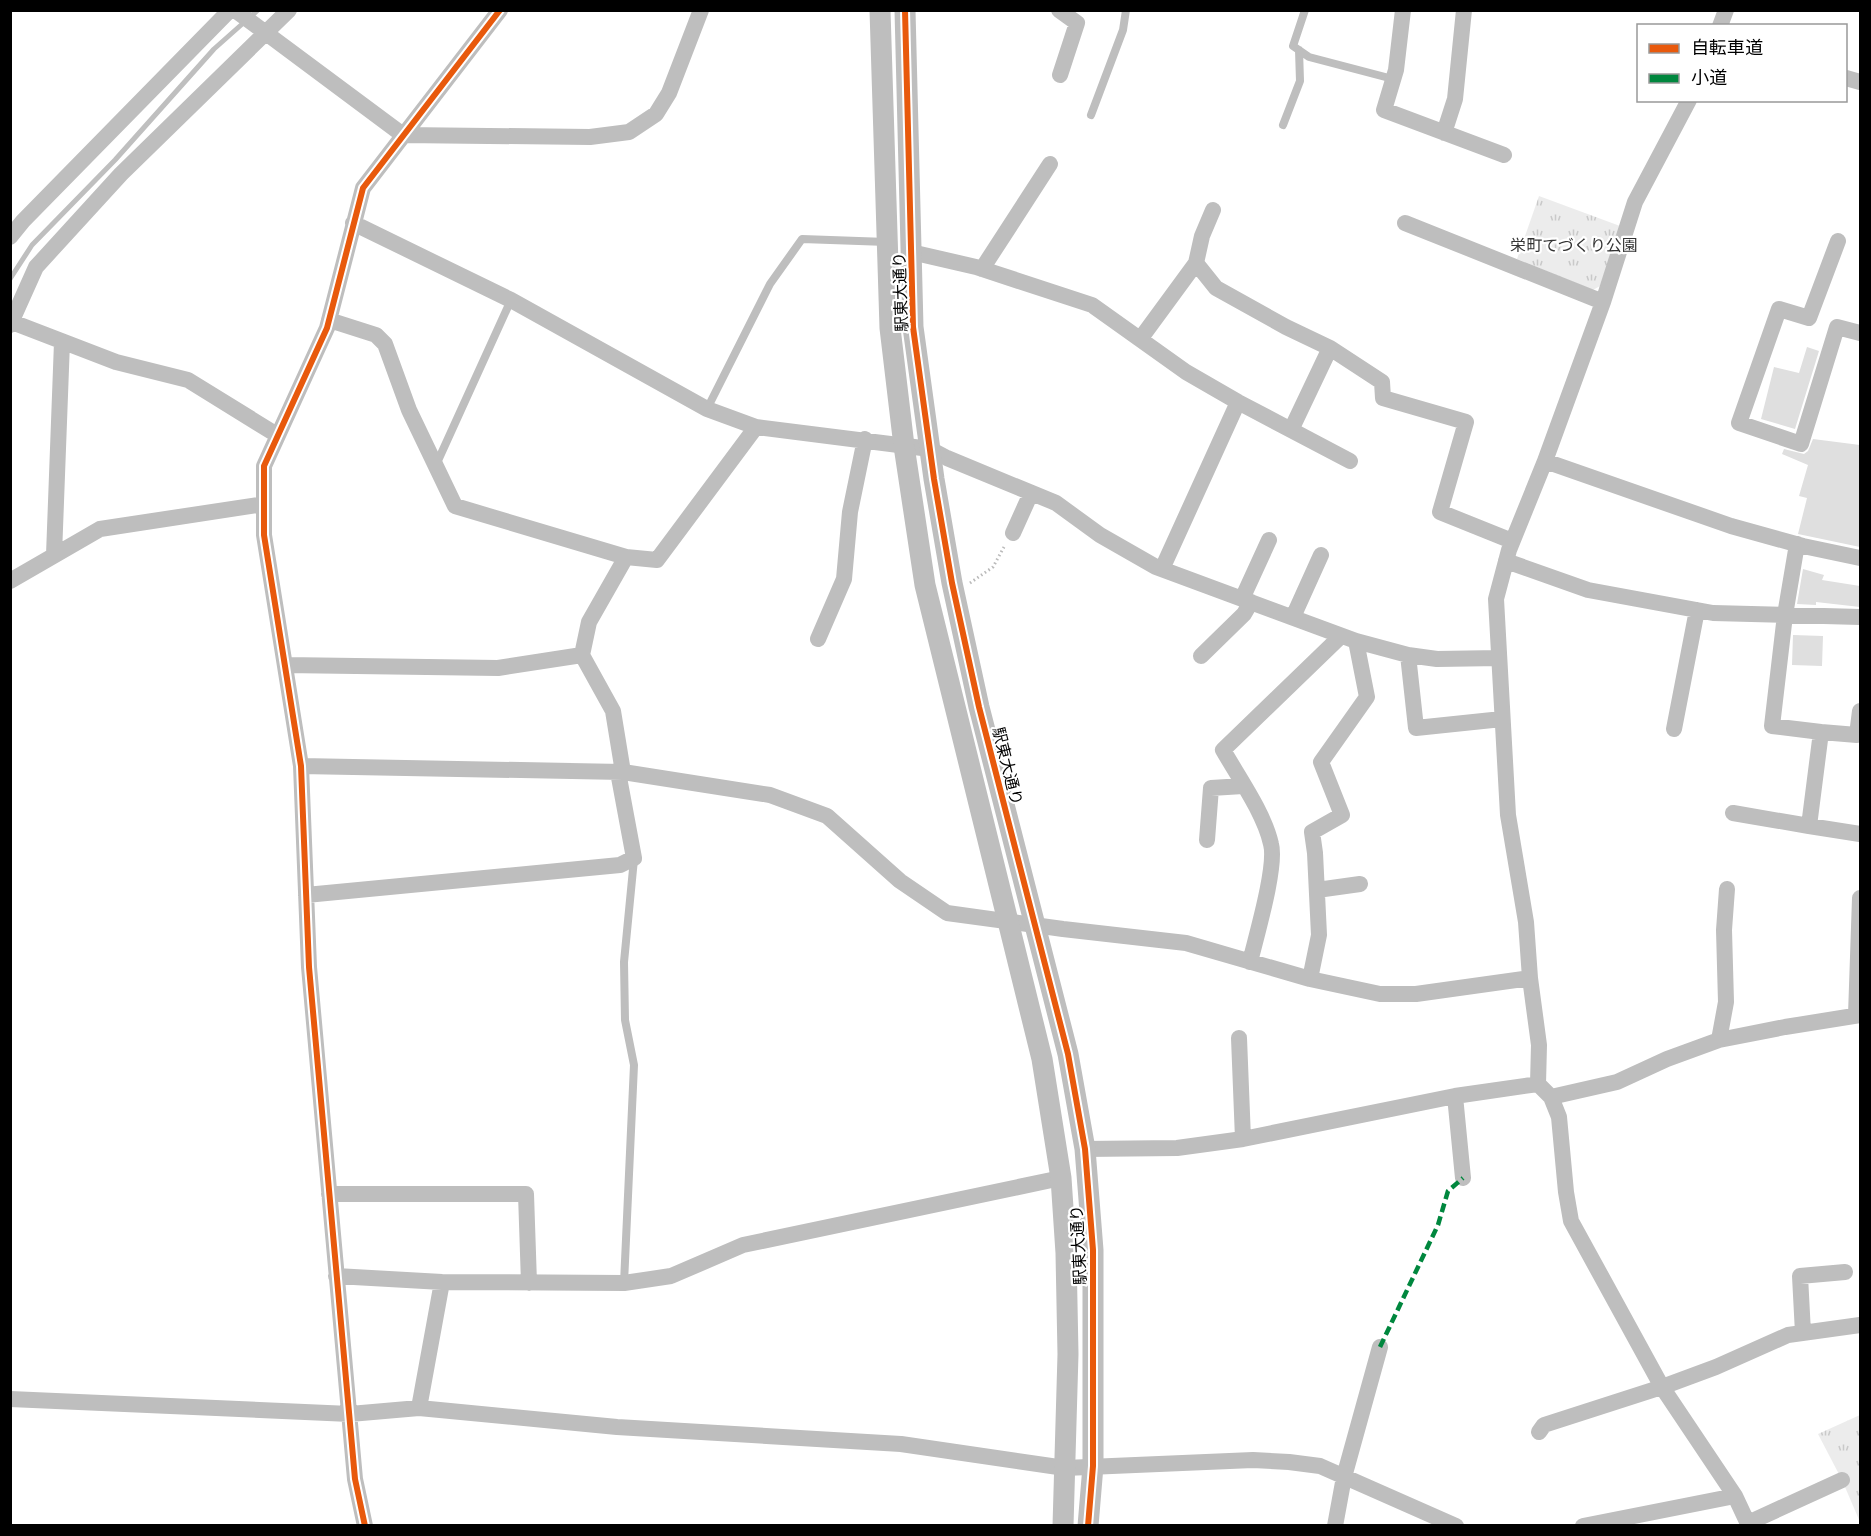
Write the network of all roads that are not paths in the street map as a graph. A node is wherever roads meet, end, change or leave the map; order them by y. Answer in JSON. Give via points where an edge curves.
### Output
{"nodes":[{"id":1,"x":230,"y":10,"type":"edge"},
{"id":2,"x":235,"y":10,"type":"edge"},
{"id":3,"x":289,"y":10,"type":"edge"},
{"id":4,"x":500,"y":10,"type":"edge"},
{"id":5,"x":701,"y":10,"type":"edge"},
{"id":6,"x":880,"y":10,"type":"edge"},
{"id":7,"x":905,"y":10,"type":"edge"},
{"id":8,"x":1059,"y":10,"type":"edge"},
{"id":9,"x":1126,"y":10,"type":"edge"},
{"id":10,"x":1305,"y":10,"type":"edge"},
{"id":11,"x":1403,"y":10,"type":"edge"},
{"id":12,"x":1464,"y":10,"type":"edge"},
{"id":13,"x":267,"y":33,"type":"junction"},
{"id":14,"x":1299,"y":50,"type":"junction"},
{"id":15,"x":1060,"y":75,"type":"dead end"},
{"id":16,"x":1393,"y":79,"type":"junction"},
{"id":17,"x":1688,"y":102,"type":"edge"},
{"id":18,"x":1091,"y":115,"type":"dead end"},
{"id":19,"x":1283,"y":125,"type":"dead end"},
{"id":20,"x":1444,"y":133,"type":"junction"},
{"id":21,"x":403,"y":135,"type":"junction"},
{"id":22,"x":1504,"y":155,"type":"dead end"},
{"id":23,"x":1050,"y":164,"type":"dead end"},
{"id":24,"x":1214,"y":210,"type":"dead end"},
{"id":25,"x":353,"y":223,"type":"junction"},
{"id":26,"x":1405,"y":223,"type":"dead end"},
{"id":27,"x":10,"y":237,"type":"edge"},
{"id":28,"x":1838,"y":241,"type":"dead end"},
{"id":29,"x":888,"y":242,"type":"junction"},
{"id":30,"x":911,"y":252,"type":"junction"},
{"id":31,"x":1196,"y":263,"type":"junction"},
{"id":32,"x":982,"y":269,"type":"junction"},
{"id":33,"x":511,"y":300,"type":"junction"},
{"id":34,"x":1603,"y":302,"type":"junction"},
{"id":35,"x":1809,"y":318,"type":"junction"},
{"id":36,"x":329,"y":320,"type":"junction"},
{"id":37,"x":11,"y":323,"type":"edge"},
{"id":38,"x":1837,"y":327,"type":"junction"},
{"id":39,"x":1860,"y":333,"type":"edge"},
{"id":40,"x":1141,"y":338,"type":"junction"},
{"id":41,"x":62,"y":342,"type":"junction"},
{"id":42,"x":1330,"y":348,"type":"junction"},
{"id":43,"x":1238,"y":402,"type":"junction"},
{"id":44,"x":707,"y":410,"type":"junction"},
{"id":45,"x":756,"y":427,"type":"junction"},
{"id":46,"x":1291,"y":430,"type":"junction"},
{"id":47,"x":277,"y":435,"type":"junction"},
{"id":48,"x":865,"y":440,"type":"junction"},
{"id":49,"x":904,"y":446,"type":"junction"},
{"id":50,"x":930,"y":449,"type":"junction"},
{"id":51,"x":1350,"y":460,"type":"dead end"},
{"id":52,"x":1545,"y":461,"type":"junction"},
{"id":53,"x":436,"y":465,"type":"junction"},
{"id":54,"x":1031,"y":493,"type":"junction"},
{"id":55,"x":264,"y":504,"type":"junction"},
{"id":56,"x":1012,"y":533,"type":"road end"},
{"id":57,"x":1269,"y":540,"type":"dead end"},
{"id":58,"x":1512,"y":541,"type":"junction"},
{"id":59,"x":1797,"y":544,"type":"junction"},
{"id":60,"x":54,"y":555,"type":"junction"},
{"id":61,"x":1321,"y":555,"type":"dead end"},
{"id":62,"x":626,"y":557,"type":"junction"},
{"id":63,"x":1860,"y":558,"type":"edge"},
{"id":64,"x":1506,"y":561,"type":"junction"},
{"id":65,"x":1162,"y":569,"type":"junction"},
{"id":66,"x":10,"y":581,"type":"edge"},
{"id":67,"x":1247,"y":600,"type":"junction"},
{"id":68,"x":1697,"y":610,"type":"junction"},
{"id":69,"x":1785,"y":615,"type":"junction"},
{"id":70,"x":1293,"y":617,"type":"junction"},
{"id":71,"x":1860,"y":617,"type":"edge"},
{"id":72,"x":1349,"y":638,"type":"junction"},
{"id":73,"x":818,"y":639,"type":"dead end"},
{"id":74,"x":1408,"y":654,"type":"junction"},
{"id":75,"x":582,"y":655,"type":"junction"},
{"id":76,"x":1201,"y":656,"type":"dead end"},
{"id":77,"x":1499,"y":658,"type":"junction"},
{"id":78,"x":285,"y":665,"type":"junction"},
{"id":79,"x":1860,"y":711,"type":"edge"},
{"id":80,"x":1502,"y":719,"type":"junction"},
{"id":81,"x":1674,"y":729,"type":"dead end"},
{"id":82,"x":1821,"y":732,"type":"junction"},
{"id":83,"x":301,"y":766,"type":"junction"},
{"id":84,"x":621,"y":772,"type":"junction"},
{"id":85,"x":1243,"y":786,"type":"junction"},
{"id":86,"x":1733,"y":813,"type":"dead end"},
{"id":87,"x":1809,"y":826,"type":"junction"},
{"id":88,"x":1860,"y":834,"type":"edge"},
{"id":89,"x":1207,"y":840,"type":"dead end"},
{"id":90,"x":634,"y":858,"type":"junction"},
{"id":91,"x":1360,"y":884,"type":"dead end"},
{"id":92,"x":1727,"y":889,"type":"dead end"},
{"id":93,"x":1317,"y":890,"type":"junction"},
{"id":94,"x":306,"y":895,"type":"junction"},
{"id":95,"x":1860,"y":898,"type":"edge"},
{"id":96,"x":1009,"y":922,"type":"junction"},
{"id":97,"x":1034,"y":924,"type":"junction"},
{"id":98,"x":1250,"y":962,"type":"junction"},
{"id":99,"x":1530,"y":978,"type":"junction"},
{"id":100,"x":1310,"y":979,"type":"junction"},
{"id":101,"x":1858,"y":1015,"type":"edge"},
{"id":102,"x":1239,"y":1038,"type":"dead end"},
{"id":103,"x":1719,"y":1040,"type":"junction"},
{"id":104,"x":1538,"y":1084,"type":"junction"},
{"id":105,"x":1455,"y":1096,"type":"junction"},
{"id":106,"x":1551,"y":1098,"type":"junction"},
{"id":107,"x":1243,"y":1139,"type":"junction"},
{"id":108,"x":1085,"y":1149,"type":"junction"},
{"id":109,"x":1061,"y":1178,"type":"junction"},
{"id":110,"x":1463,"y":1178,"type":"dead end"},
{"id":111,"x":329,"y":1194,"type":"junction"},
{"id":112,"x":1845,"y":1272,"type":"dead end"},
{"id":113,"x":336,"y":1276,"type":"junction"},
{"id":114,"x":442,"y":1282,"type":"junction"},
{"id":115,"x":624,"y":1282,"type":"junction"},
{"id":116,"x":529,"y":1283,"type":"junction"},
{"id":117,"x":1860,"y":1325,"type":"edge"},
{"id":118,"x":1803,"y":1333,"type":"junction"},
{"id":119,"x":1380,"y":1347,"type":"dead end"},
{"id":120,"x":1662,"y":1387,"type":"junction"},
{"id":121,"x":10,"y":1399,"type":"edge"},
{"id":122,"x":418,"y":1408,"type":"junction"},
{"id":123,"x":350,"y":1414,"type":"junction"},
{"id":124,"x":1539,"y":1432,"type":"dead end"},
{"id":125,"x":1093,"y":1466,"type":"junction"},
{"id":126,"x":1065,"y":1468,"type":"junction"},
{"id":127,"x":1344,"y":1477,"type":"junction"},
{"id":128,"x":1842,"y":1480,"type":"dead end"},
{"id":129,"x":1735,"y":1496,"type":"junction"},
{"id":130,"x":1748,"y":1524,"type":"edge"},
{"id":131,"x":364,"y":1526,"type":"edge"},
{"id":132,"x":1063,"y":1526,"type":"edge"},
{"id":133,"x":1088,"y":1526,"type":"edge"},
{"id":134,"x":1335,"y":1526,"type":"edge"},
{"id":135,"x":1456,"y":1526,"type":"edge"},
{"id":136,"x":1583,"y":1526,"type":"edge"}],
"edges":[{"from":1,"to":27,"type":"street"},
{"from":2,"to":13,"type":"street"},
{"from":3,"to":13,"type":"street"},
{"from":4,"to":21,"type":"street"},
{"from":5,"to":21,"type":"street","via":[[669,93],[656,114],[629,132],[590,136]]},
{"from":6,"to":29,"type":"street","name":"駅東大通り"},
{"from":7,"to":30,"type":"street","name":"駅東大通り"},
{"from":8,"to":15,"type":"street","via":[[1077,23]]},
{"from":9,"to":18,"type":"lane","via":[[1123,30]]},
{"from":10,"to":14,"type":"lane","via":[[1293,46]]},
{"from":11,"to":16,"type":"street"},
{"from":12,"to":20,"type":"street","via":[[1455,99]]},
{"from":13,"to":21,"type":"street"},
{"from":13,"to":37,"type":"street","via":[[121,174],[36,267]]},
{"from":14,"to":16,"type":"lane","via":[[1309,57]]},
{"from":14,"to":19,"type":"lane","via":[[1300,81]]},
{"from":16,"to":20,"type":"street","via":[[1384,110]]},
{"from":17,"to":34,"type":"street","via":[[1635,202]]},
{"from":20,"to":22,"type":"street"},
{"from":21,"to":25,"type":"street","via":[[363,188]]},
{"from":23,"to":32,"type":"street"},
{"from":24,"to":31,"type":"street","via":[[1202,236]]},
{"from":25,"to":33,"type":"street"},
{"from":25,"to":36,"type":"street"},
{"from":26,"to":34,"type":"street"},
{"from":28,"to":35,"type":"street"},
{"from":29,"to":44,"type":"lane","via":[[802,239],[770,284]]},
{"from":29,"to":49,"type":"street","name":"駅東大通り","via":[[890,328]]},
{"from":30,"to":32,"type":"street"},
{"from":30,"to":50,"type":"street","name":"駅東大通り","via":[[913,327]]},
{"from":31,"to":40,"type":"street"},
{"from":31,"to":42,"type":"street","via":[[1216,288]]},
{"from":32,"to":40,"type":"street","via":[[1092,304]]},
{"from":33,"to":44,"type":"street"},
{"from":33,"to":53,"type":"lane"},
{"from":34,"to":52,"type":"street"},
{"from":35,"to":38,"type":"street"},
{"from":35,"to":38,"type":"street","via":[[1779,309],[1739,423],[1801,444]]},
{"from":36,"to":47,"type":"street"},
{"from":36,"to":53,"type":"street","via":[[376,335],[385,344],[409,410]]},
{"from":37,"to":41,"type":"street"},
{"from":38,"to":39,"type":"street"},
{"from":40,"to":43,"type":"street","via":[[1186,372]]},
{"from":41,"to":47,"type":"street","via":[[116,362],[188,380]]},
{"from":41,"to":60,"type":"street"},
{"from":42,"to":46,"type":"street"},
{"from":42,"to":58,"type":"street","via":[[1382,382],[1383,398],[1466,422],[1440,512]]},
{"from":43,"to":46,"type":"street"},
{"from":43,"to":65,"type":"street"},
{"from":44,"to":45,"type":"street"},
{"from":45,"to":48,"type":"street"},
{"from":45,"to":62,"type":"street","via":[[657,560]]},
{"from":46,"to":51,"type":"street"},
{"from":47,"to":55,"type":"street","via":[[264,466]]},
{"from":48,"to":49,"type":"street"},
{"from":48,"to":73,"type":"street","via":[[850,512],[844,579]]},
{"from":49,"to":50,"type":"street"},
{"from":49,"to":96,"type":"street","name":"駅東大通り","via":[[925,585]]},
{"from":50,"to":54,"type":"street"},
{"from":50,"to":97,"type":"street","name":"駅東大通り","via":[[953,589]]},
{"from":52,"to":58,"type":"street"},
{"from":52,"to":59,"type":"street","via":[[1731,526]]},
{"from":53,"to":62,"type":"street","via":[[456,506]]},
{"from":54,"to":56,"type":"street"},
{"from":54,"to":65,"type":"street","via":[[1056,503],[1100,535]]},
{"from":55,"to":60,"type":"street","via":[[100,529]]},
{"from":55,"to":78,"type":"street","via":[[264,535]]},
{"from":57,"to":67,"type":"street"},
{"from":58,"to":64,"type":"street"},
{"from":59,"to":63,"type":"street"},
{"from":59,"to":69,"type":"street"},
{"from":60,"to":66,"type":"street"},
{"from":61,"to":70,"type":"street"},
{"from":62,"to":75,"type":"street","via":[[589,622]]},
{"from":64,"to":68,"type":"street","via":[[1588,590]]},
{"from":64,"to":77,"type":"street","via":[[1496,599]]},
{"from":65,"to":67,"type":"street"},
{"from":67,"to":70,"type":"street"},
{"from":67,"to":76,"type":"street","via":[[1244,614]]},
{"from":68,"to":69,"type":"street"},
{"from":68,"to":81,"type":"street"},
{"from":69,"to":71,"type":"street"},
{"from":69,"to":82,"type":"street","via":[[1772,726]]},
{"from":70,"to":72,"type":"street"},
{"from":72,"to":74,"type":"street"},
{"from":72,"to":85,"type":"street","via":[[1223,750]]},
{"from":72,"to":93,"type":"street","via":[[1367,697],[1321,762],[1342,815],[1312,832]]},
{"from":74,"to":77,"type":"street","via":[[1454,660]]},
{"from":74,"to":80,"type":"street","via":[[1416,728]]},
{"from":75,"to":78,"type":"street","via":[[498,668]]},
{"from":75,"to":84,"type":"street","via":[[613,711]]},
{"from":77,"to":80,"type":"street"},
{"from":78,"to":83,"type":"street"},
{"from":79,"to":82,"type":"street","via":[[1857,735]]},
{"from":80,"to":99,"type":"street","via":[[1508,815],[1526,922]]},
{"from":82,"to":87,"type":"street"},
{"from":83,"to":84,"type":"street"},
{"from":83,"to":94,"type":"street"},
{"from":84,"to":90,"type":"street"},
{"from":84,"to":96,"type":"street","via":[[770,795],[827,816],[900,881],[947,913]]},
{"from":85,"to":89,"type":"street","via":[[1211,788]]},
{"from":85,"to":98,"type":"street","via":[[1272,846],[1266,894]]},
{"from":86,"to":87,"type":"street"},
{"from":87,"to":88,"type":"street"},
{"from":90,"to":94,"type":"street","via":[[620,865]]},
{"from":90,"to":115,"type":"lane","via":[[624,962],[625,1020],[634,1065]]},
{"from":91,"to":93,"type":"street"},
{"from":92,"to":103,"type":"street","via":[[1726,1002]]},
{"from":93,"to":100,"type":"street","via":[[1319,935]]},
{"from":94,"to":111,"type":"street"},
{"from":95,"to":101,"type":"street"},
{"from":96,"to":97,"type":"street"},
{"from":96,"to":109,"type":"street","name":"駅東大通り","via":[[1042,1059]]},
{"from":97,"to":98,"type":"street","via":[[1186,943]]},
{"from":97,"to":108,"type":"street","name":"駅東大通り","via":[[1068,1054]]},
{"from":98,"to":100,"type":"street"},
{"from":99,"to":100,"type":"street","via":[[1416,994],[1380,994]]},
{"from":99,"to":104,"type":"street","via":[[1539,1045]]},
{"from":101,"to":103,"type":"street"},
{"from":102,"to":107,"type":"street"},
{"from":103,"to":106,"type":"street","via":[[1617,1083]]},
{"from":104,"to":105,"type":"street"},
{"from":104,"to":106,"type":"street"},
{"from":105,"to":107,"type":"street"},
{"from":105,"to":110,"type":"street"},
{"from":106,"to":120,"type":"street","via":[[1559,1117],[1571,1221]]},
{"from":107,"to":108,"type":"street","via":[[1177,1148]]},
{"from":108,"to":125,"type":"street","name":"駅東大通り","via":[[1093,1250]]},
{"from":109,"to":115,"type":"street","via":[[743,1245],[671,1276]]},
{"from":109,"to":126,"type":"street","name":"駅東大通り","via":[[1066,1253]]},
{"from":111,"to":113,"type":"street"},
{"from":111,"to":116,"type":"street","via":[[526,1194]]},
{"from":112,"to":118,"type":"street","via":[[1800,1276]]},
{"from":113,"to":114,"type":"street"},
{"from":113,"to":123,"type":"street"},
{"from":114,"to":116,"type":"street"},
{"from":114,"to":122,"type":"street"},
{"from":115,"to":116,"type":"street"},
{"from":117,"to":118,"type":"street"},
{"from":118,"to":120,"type":"street","via":[[1788,1335]]},
{"from":119,"to":127,"type":"street"},
{"from":120,"to":124,"type":"street","via":[[1544,1425]]},
{"from":120,"to":129,"type":"street"},
{"from":121,"to":123,"type":"street"},
{"from":122,"to":123,"type":"street"},
{"from":122,"to":126,"type":"street","via":[[617,1427],[901,1444]]},
{"from":123,"to":131,"type":"street","via":[[355,1479]]},
{"from":125,"to":126,"type":"street"},
{"from":125,"to":127,"type":"street","via":[[1253,1460],[1320,1466]]},
{"from":125,"to":133,"type":"street","name":"駅東大通り"},
{"from":126,"to":132,"type":"street","name":"駅東大通り"},
{"from":127,"to":134,"type":"street"},
{"from":127,"to":135,"type":"street"},
{"from":128,"to":130,"type":"street"},
{"from":129,"to":130,"type":"street"},
{"from":129,"to":136,"type":"street"}]}
